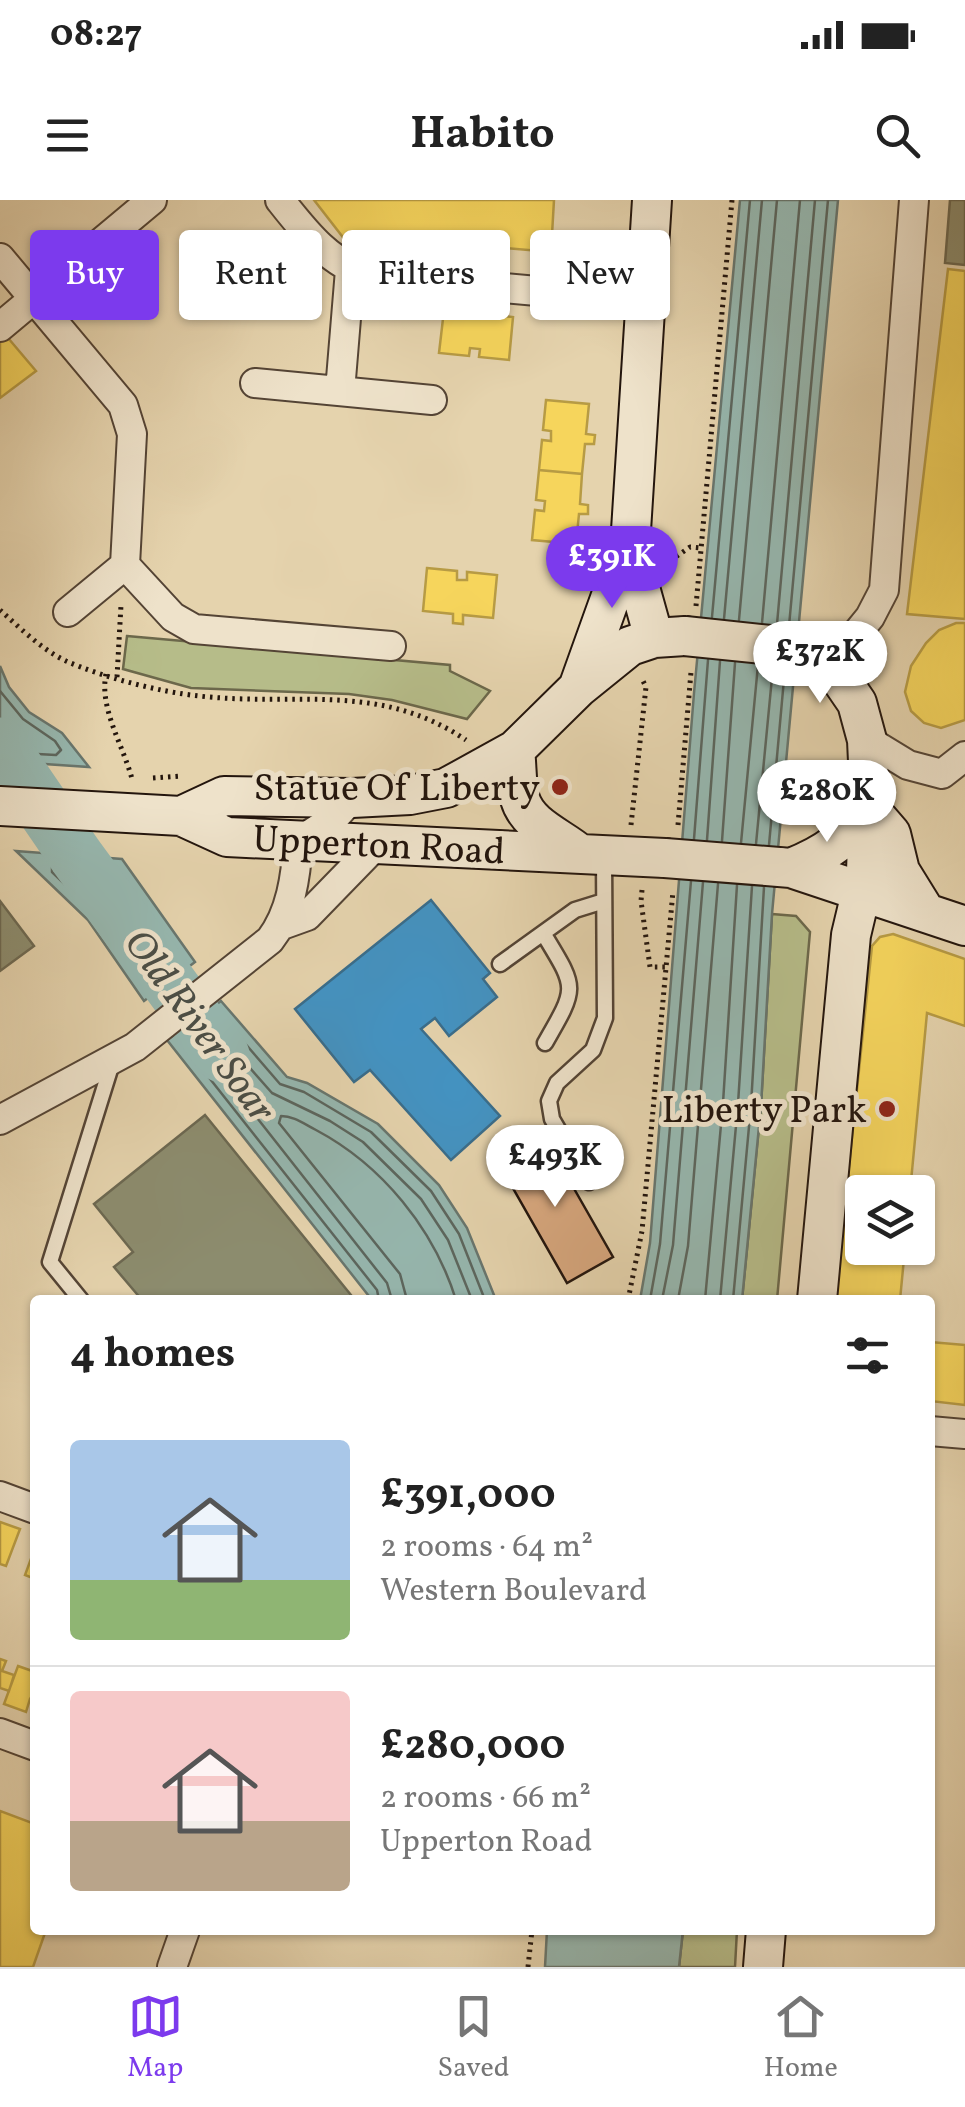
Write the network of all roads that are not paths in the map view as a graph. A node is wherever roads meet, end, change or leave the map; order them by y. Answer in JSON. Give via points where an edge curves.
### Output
{"nodes":[{"id":1,"x":152,"y":200,"type":"edge"},
{"id":2,"x":280,"y":200,"type":"edge"},
{"id":3,"x":652,"y":200,"type":"edge"},
{"id":4,"x":914,"y":200,"type":"edge"},
{"id":5,"x":117,"y":230,"type":"edge"},
{"id":6,"x":651,"y":230,"type":"edge"},
{"id":7,"x":0,"y":258,"type":"edge"},
{"id":8,"x":342,"y":264,"type":"edge"},
{"id":9,"x":30,"y":295,"type":"edge"},
{"id":10,"x":30,"y":303,"type":"edge"},
{"id":11,"x":51,"y":320,"type":"edge"},
{"id":12,"x":346,"y":320,"type":"edge"},
{"id":13,"x":648,"y":320,"type":"edge"},
{"id":14,"x":0,"y":327,"type":"edge"},
{"id":15,"x":254,"y":383,"type":"dead end"},
{"id":16,"x":340,"y":391,"type":"junction"},
{"id":17,"x":432,"y":400,"type":"dead end"},
{"id":18,"x":124,"y":564,"type":"junction"},
{"id":19,"x":643,"y":566,"type":"junction"},
{"id":20,"x":68,"y":612,"type":"dead end"},
{"id":21,"x":671,"y":641,"type":"junction"},
{"id":22,"x":392,"y":646,"type":"dead end"},
{"id":23,"x":815,"y":657,"type":"junction"},
{"id":24,"x":578,"y":688,"type":"junction"},
{"id":25,"x":867,"y":740,"type":"junction"},
{"id":26,"x":515,"y":750,"type":"junction"},
{"id":27,"x":965,"y":756,"type":"edge"},
{"id":28,"x":352,"y":798,"type":"junction"},
{"id":29,"x":0,"y":806,"type":"edge"},
{"id":30,"x":868,"y":808,"type":"junction"},
{"id":31,"x":181,"y":816,"type":"junction"},
{"id":32,"x":298,"y":842,"type":"junction"},
{"id":33,"x":376,"y":845,"type":"junction"},
{"id":34,"x":604,"y":856,"type":"junction"},
{"id":35,"x":785,"y":868,"type":"junction"},
{"id":36,"x":862,"y":892,"type":"junction"},
{"id":37,"x":604,"y":901,"type":"junction"},
{"id":38,"x":926,"y":913,"type":"junction"},
{"id":39,"x":282,"y":925,"type":"junction"},
{"id":40,"x":965,"y":926,"type":"edge"},
{"id":41,"x":543,"y":934,"type":"junction"},
{"id":42,"x":500,"y":964,"type":"dead end"},
{"id":43,"x":545,"y":1043,"type":"dead end"},
{"id":44,"x":124,"y":1053,"type":"junction"},
{"id":45,"x":0,"y":1120,"type":"edge"},
{"id":46,"x":588,"y":1182,"type":"dead end"},
{"id":47,"x":77,"y":1295,"type":"edge"},
{"id":48,"x":817,"y":1295,"type":"edge"},
{"id":49,"x":935,"y":1431,"type":"edge"},
{"id":50,"x":965,"y":1434,"type":"edge"},
{"id":51,"x":0,"y":1496,"type":"edge"},
{"id":52,"x":30,"y":1507,"type":"edge"},
{"id":53,"x":0,"y":1733,"type":"edge"},
{"id":54,"x":30,"y":1744,"type":"edge"},
{"id":55,"x":183,"y":1935,"type":"edge"},
{"id":56,"x":766,"y":1935,"type":"edge"},
{"id":57,"x":172,"y":1967,"type":"edge"},
{"id":58,"x":763,"y":1967,"type":"edge"}],
"edges":[{"from":1,"to":5,"type":"street"},
{"from":2,"to":8,"type":"street"},
{"from":3,"to":6,"type":"street"},
{"from":4,"to":23,"type":"street","via":[[884,590],[870,618]]},
{"from":7,"to":9,"type":"street"},
{"from":10,"to":14,"type":"street"},
{"from":11,"to":18,"type":"street","via":[[123,405],[132,434]]},
{"from":12,"to":16,"type":"street"},
{"from":13,"to":19,"type":"street"},
{"from":15,"to":16,"type":"street"},
{"from":16,"to":17,"type":"street"},
{"from":18,"to":20,"type":"street"},
{"from":18,"to":22,"type":"street","via":[[173,617],[194,628]]},
{"from":19,"to":21,"type":"street","via":[[640,584]]},
{"from":19,"to":24,"type":"street","via":[[616,582]]},
{"from":21,"to":23,"type":"street","bridge":true},
{"from":21,"to":24,"type":"street","name":"Upperton Road"},
{"from":23,"to":25,"type":"street","via":[[857,703]]},
{"from":24,"to":26,"type":"street","name":"Upperton Road"},
{"from":25,"to":27,"type":"street","via":[[908,765],[942,774]]},
{"from":25,"to":30,"type":"street"},
{"from":26,"to":28,"type":"street","name":"Upperton Road","via":[[446,788]]},
{"from":26,"to":34,"type":"street","name":"Upperton Road","via":[[520,800],[541,829]]},
{"from":28,"to":31,"type":"street","name":"Upperton Road","via":[[224,796]]},
{"from":28,"to":32,"type":"street"},
{"from":29,"to":31,"type":"street","name":"Upperton Road","via":[[129,797]]},
{"from":30,"to":35,"type":"street","via":[[823,855]]},
{"from":30,"to":36,"type":"street"},
{"from":30,"to":38,"type":"street","via":[[891,834],[900,872]]},
{"from":31,"to":32,"type":"street","name":"Upperton Road","via":[[227,837]]},
{"from":32,"to":33,"type":"street","name":"Upperton Road"},
{"from":32,"to":39,"type":"street"},
{"from":33,"to":34,"type":"street","name":"Upperton Road"},
{"from":33,"to":39,"type":"street","via":[[307,916]]},
{"from":34,"to":35,"type":"street","name":"Upperton Road","bridge":true},
{"from":34,"to":37,"type":"lane"},
{"from":35,"to":36,"type":"street","name":"Upperton Road"},
{"from":36,"to":38,"type":"street","name":"Upperton Road"},
{"from":36,"to":48,"type":"street","via":[[851,935]]},
{"from":37,"to":41,"type":"lane","via":[[575,910]]},
{"from":37,"to":46,"type":"lane","via":[[601,1035],[557,1082],[549,1101],[552,1119]]},
{"from":38,"to":40,"type":"street","name":"Upperton Road"},
{"from":39,"to":44,"type":"street","via":[[220,982]]},
{"from":41,"to":42,"type":"lane"},
{"from":41,"to":43,"type":"lane","via":[[571,989]]},
{"from":44,"to":45,"type":"street"},
{"from":44,"to":47,"type":"lane","via":[[50,1262]]},
{"from":49,"to":50,"type":"street"},
{"from":51,"to":52,"type":"street"},
{"from":53,"to":54,"type":"street"},
{"from":55,"to":57,"type":"street"},
{"from":56,"to":58,"type":"street"}]}
